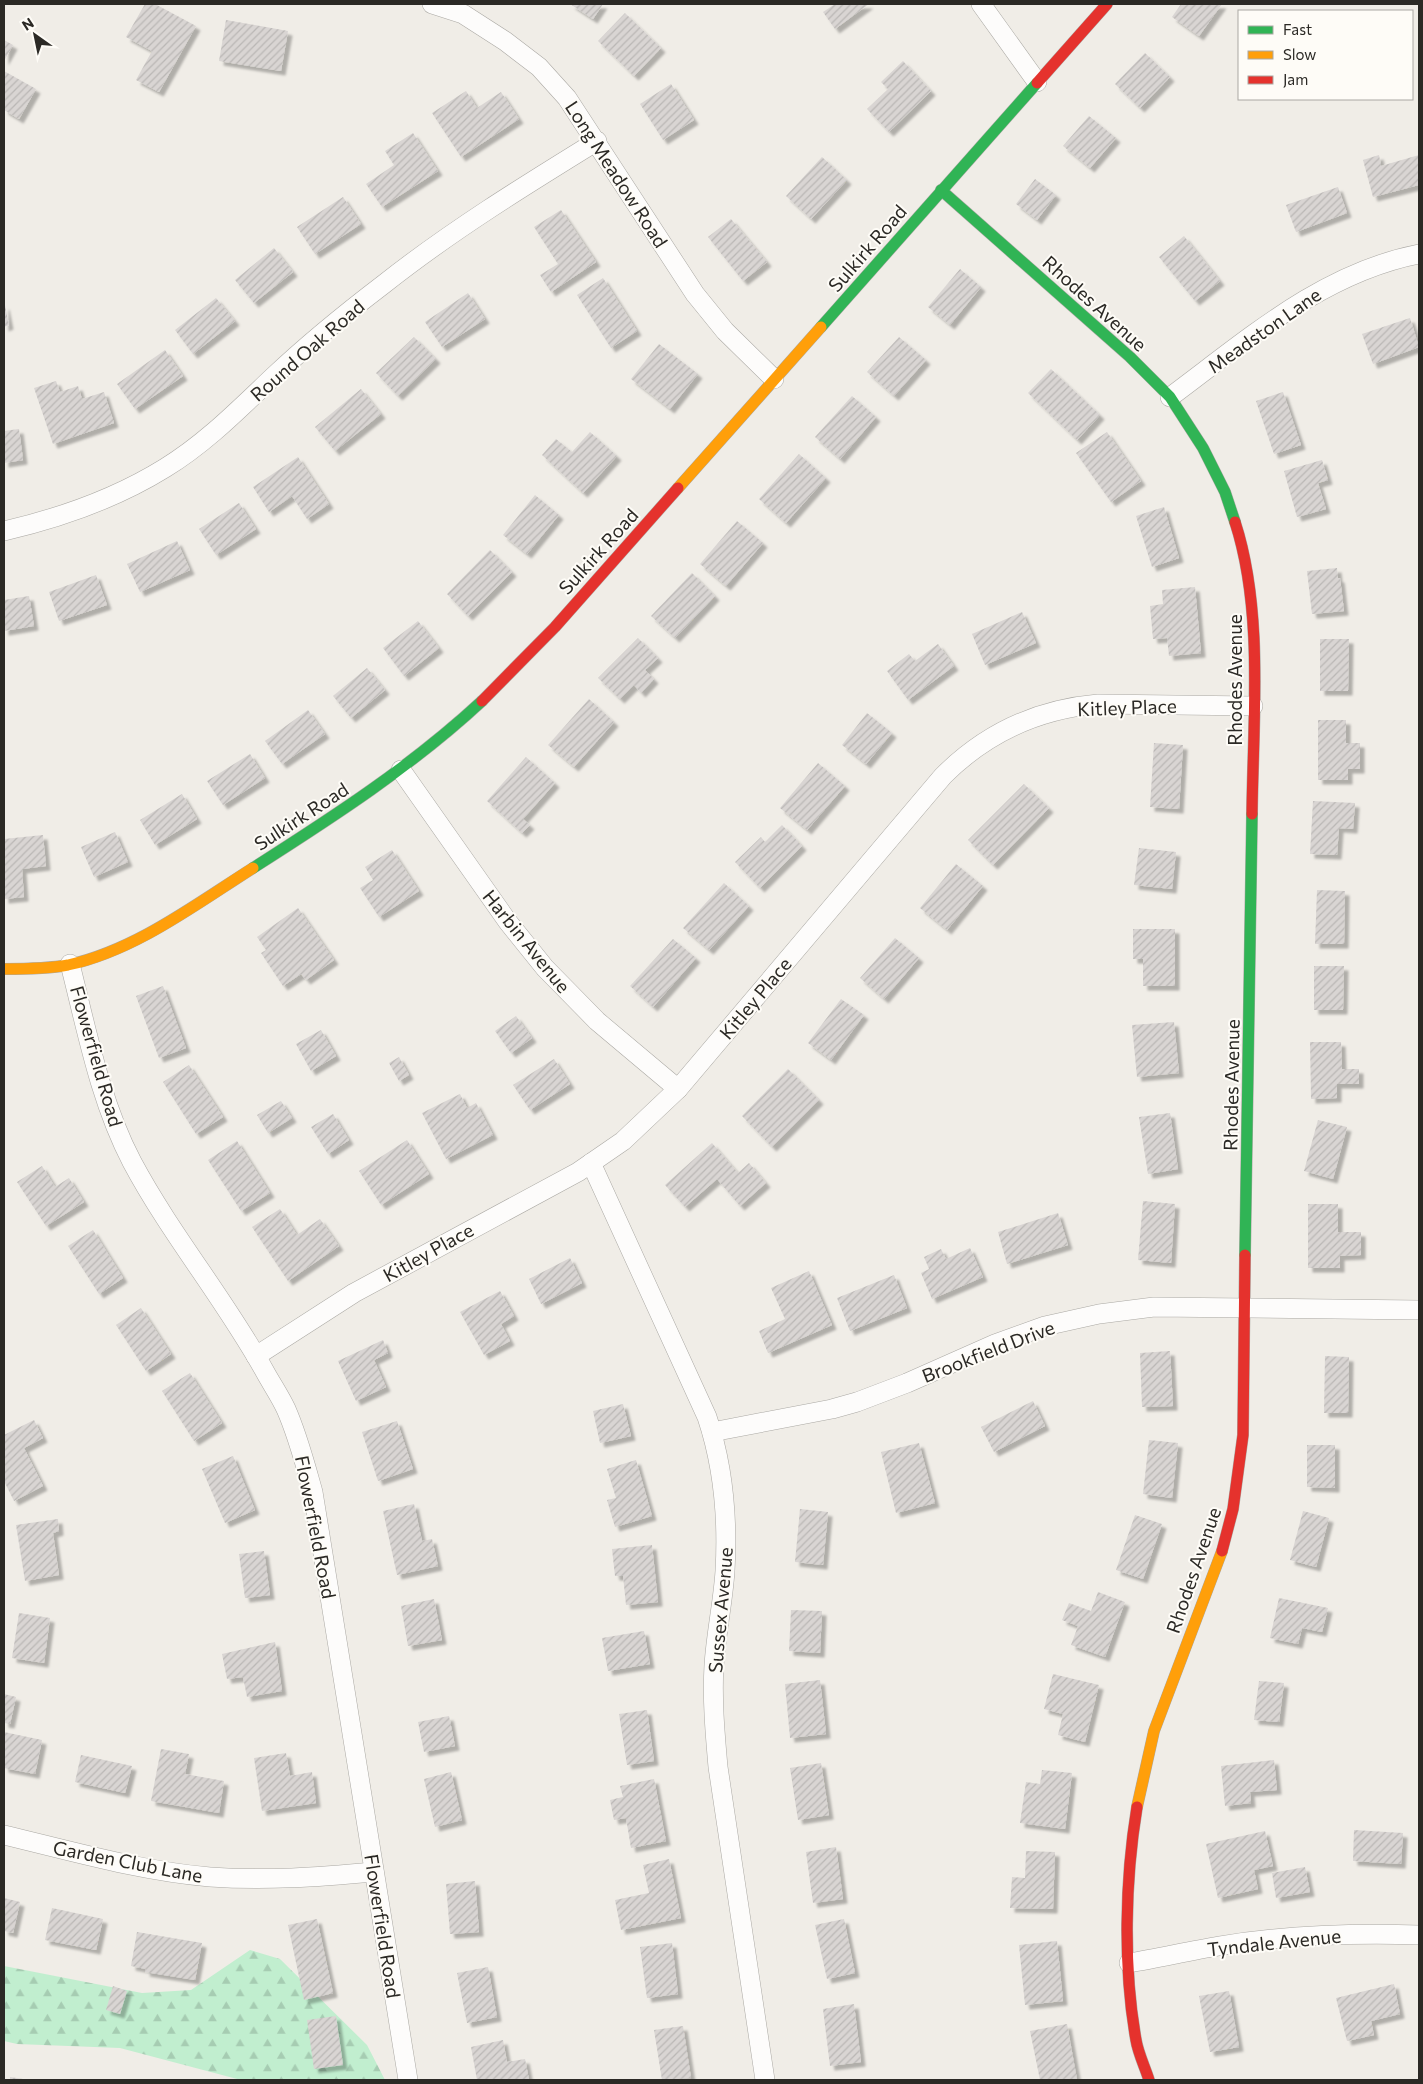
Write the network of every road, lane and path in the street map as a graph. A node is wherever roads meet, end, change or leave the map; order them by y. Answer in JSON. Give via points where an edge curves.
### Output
{"nodes":[{"id":1,"x":432,"y":4,"type":"edge"},
{"id":2,"x":981,"y":4,"type":"edge"},
{"id":3,"x":1107,"y":4,"type":"edge"},
{"id":4,"x":1037,"y":82,"type":"junction"},
{"id":5,"x":597,"y":141,"type":"junction"},
{"id":6,"x":941,"y":190,"type":"junction"},
{"id":7,"x":1419,"y":254,"type":"edge"},
{"id":8,"x":774,"y":379,"type":"junction"},
{"id":9,"x":1170,"y":397,"type":"junction"},
{"id":10,"x":4,"y":531,"type":"edge"},
{"id":11,"x":1252,"y":706,"type":"junction"},
{"id":12,"x":401,"y":770,"type":"junction"},
{"id":13,"x":70,"y":964,"type":"junction"},
{"id":14,"x":4,"y":969,"type":"edge"},
{"id":15,"x":678,"y":1089,"type":"junction"},
{"id":16,"x":591,"y":1163,"type":"junction"},
{"id":17,"x":1245,"y":1308,"type":"junction"},
{"id":18,"x":1419,"y":1310,"type":"edge"},
{"id":19,"x":256,"y":1356,"type":"junction"},
{"id":20,"x":712,"y":1432,"type":"junction"},
{"id":21,"x":4,"y":1835,"type":"edge"},
{"id":22,"x":374,"y":1872,"type":"junction"},
{"id":23,"x":1419,"y":1935,"type":"edge"},
{"id":24,"x":1129,"y":1964,"type":"junction"},
{"id":25,"x":408,"y":2080,"type":"edge"},
{"id":26,"x":765,"y":2080,"type":"edge"},
{"id":27,"x":1149,"y":2080,"type":"edge"}],
"edges":[{"from":1,"to":5,"type":"street","name":"Long Meadow Road","via":[[463,14],[538,67],[567,98]]},
{"from":2,"to":4,"type":"street"},
{"from":3,"to":4,"type":"street","name":"Sulkirk Road"},
{"from":4,"to":6,"type":"street","name":"Sulkirk Road"},
{"from":5,"to":8,"type":"street","name":"Long Meadow Road","via":[[696,294],[725,331]]},
{"from":5,"to":10,"type":"street","name":"Round Oak Road","via":[[438,244],[383,284],[309,344],[221,427],[166,468],[103,501],[50,520]]},
{"from":6,"to":8,"type":"street","name":"Sulkirk Road"},
{"from":6,"to":9,"type":"street","name":"Rhodes Avenue","via":[[1130,357]]},
{"from":7,"to":9,"type":"street","name":"Meadston Lane","via":[[1366,268],[1323,288],[1283,313]]},
{"from":8,"to":12,"type":"street","name":"Sulkirk Road","via":[[507,678]]},
{"from":9,"to":11,"type":"street","name":"Rhodes Avenue","via":[[1203,448],[1225,492],[1240,538],[1250,589],[1254,642]]},
{"from":11,"to":15,"type":"street","name":"Kitley Place","via":[[1081,706],[1031,718],[985,741],[944,776]]},
{"from":11,"to":17,"type":"street","name":"Rhodes Avenue"},
{"from":12,"to":13,"type":"street","name":"Sulkirk Road","via":[[175,916],[133,940]]},
{"from":12,"to":15,"type":"street","name":"Harbin Avenue","via":[[544,968],[597,1021]]},
{"from":13,"to":14,"type":"street","name":"Sulkirk Road"},
{"from":13,"to":19,"type":"street","name":"Flowerfield Road","via":[[103,1091],[132,1162]]},
{"from":15,"to":16,"type":"street","name":"Kitley Place","via":[[623,1141]]},
{"from":16,"to":19,"type":"street","name":"Kitley Place","via":[[354,1293]]},
{"from":16,"to":20,"type":"street","name":"Sussex Avenue"},
{"from":17,"to":18,"type":"street","name":"Brookfield Drive"},
{"from":17,"to":20,"type":"street","name":"Brookfield Drive","via":[[1154,1307],[1099,1314],[1045,1326],[858,1402]]},
{"from":17,"to":24,"type":"street","name":"Rhodes Avenue","via":[[1243,1435],[1233,1509],[1218,1564],[1164,1701],[1139,1791],[1128,1880]]},
{"from":19,"to":22,"type":"street","name":"Flowerfield Road","via":[[286,1408],[313,1492]]},
{"from":20,"to":26,"type":"street","name":"Sussex Avenue","via":[[720,1460],[726,1519],[713,1716]]},
{"from":21,"to":22,"type":"street","name":"Garden Club Lane","via":[[154,1869],[208,1877],[270,1880]]},
{"from":22,"to":25,"type":"street","name":"Flowerfield Road"},
{"from":23,"to":24,"type":"street","name":"Tyndale Avenue","via":[[1295,1937],[1219,1946]]},
{"from":24,"to":27,"type":"street","name":"Rhodes Avenue","via":[[1136,2042]]}]}
